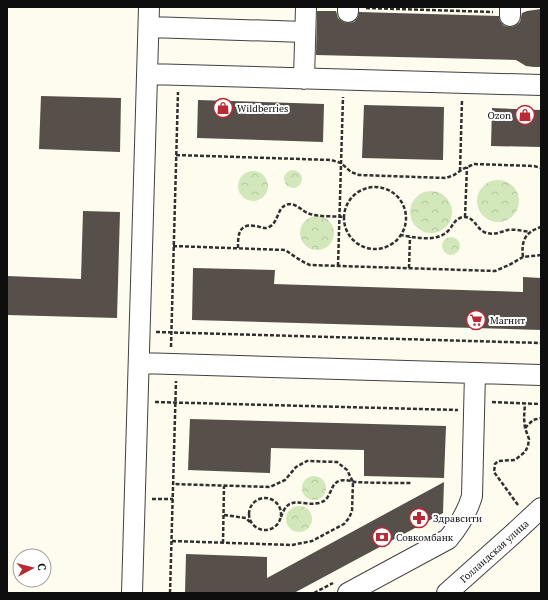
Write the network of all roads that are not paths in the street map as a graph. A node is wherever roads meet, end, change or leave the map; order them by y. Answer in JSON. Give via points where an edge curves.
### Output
{"nodes":[{"id":1,"x":149,"y":7,"type":"edge"},
{"id":2,"x":306,"y":7,"type":"edge"},
{"id":3,"x":149,"y":27,"type":"junction"},
{"id":4,"x":305,"y":32,"type":"junction"},
{"id":5,"x":147,"y":74,"type":"junction"},
{"id":6,"x":304,"y":79,"type":"junction"},
{"id":7,"x":541,"y":85,"type":"edge"},
{"id":8,"x":139,"y":363,"type":"junction"},
{"id":9,"x":475,"y":373,"type":"junction"},
{"id":10,"x":541,"y":375,"type":"edge"},
{"id":11,"x":541,"y":508,"type":"edge"},
{"id":12,"x":132,"y":593,"type":"edge"},
{"id":13,"x":348,"y":593,"type":"edge"},
{"id":14,"x":447,"y":593,"type":"edge"}],
"edges":[{"from":1,"to":3,"type":"street"},
{"from":2,"to":4,"type":"street"},
{"from":3,"to":4,"type":"street"},
{"from":3,"to":5,"type":"street"},
{"from":4,"to":6,"type":"street"},
{"from":5,"to":6,"type":"street"},
{"from":5,"to":8,"type":"street"},
{"from":6,"to":7,"type":"street"},
{"from":8,"to":9,"type":"street"},
{"from":8,"to":12,"type":"street"},
{"from":9,"to":10,"type":"street"},
{"from":9,"to":13,"type":"street","via":[[472,496],[460,525],[448,539]]},
{"from":11,"to":14,"type":"street","name":"Голландская улица"}]}
